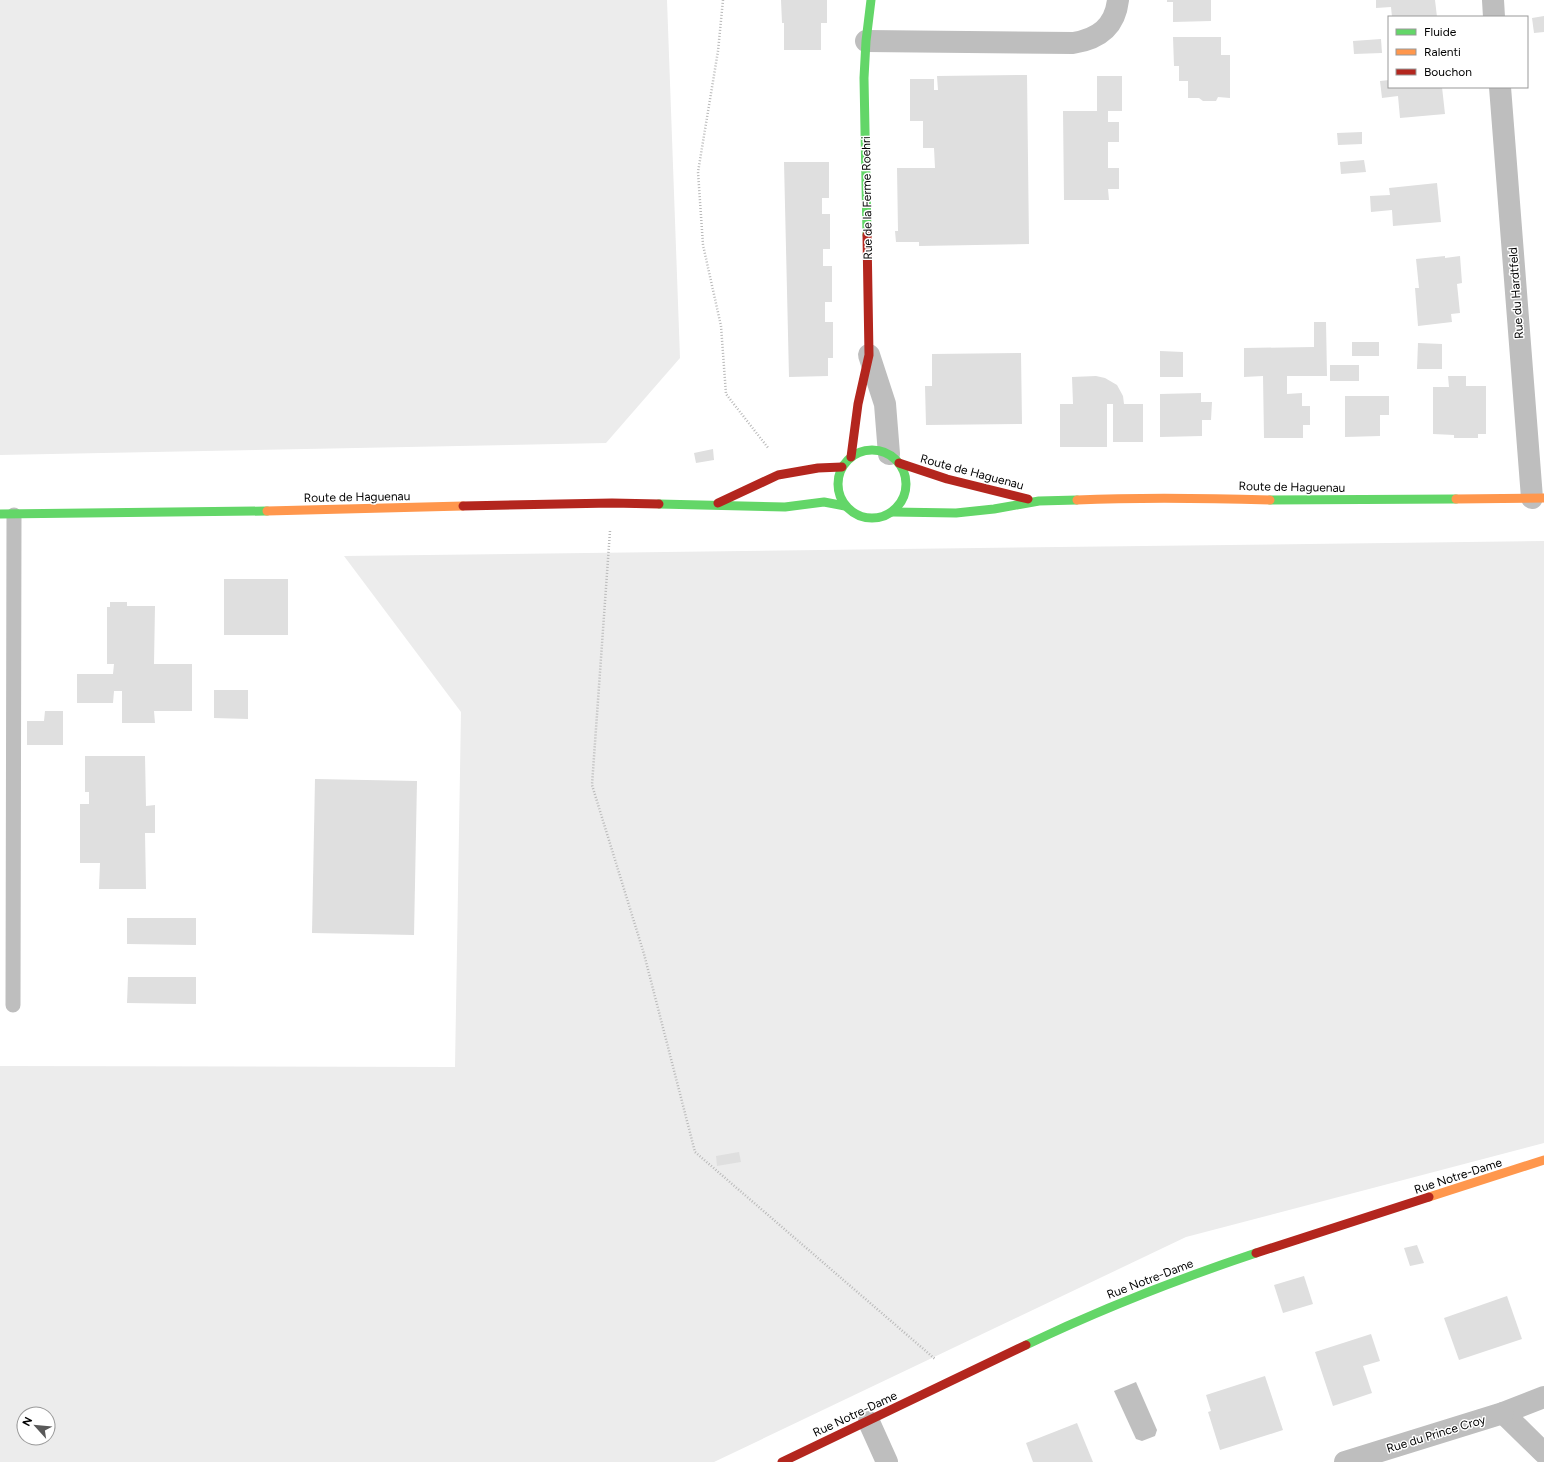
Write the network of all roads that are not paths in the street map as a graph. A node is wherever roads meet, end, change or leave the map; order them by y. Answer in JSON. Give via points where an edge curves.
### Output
{"nodes":[{"id":1,"x":871,"y":0,"type":"edge"},
{"id":2,"x":1118,"y":0,"type":"edge"},
{"id":3,"x":1493,"y":0,"type":"edge"},
{"id":4,"x":1494,"y":16,"type":"edge"},
{"id":5,"x":866,"y":41,"type":"junction"},
{"id":6,"x":1500,"y":88,"type":"edge"},
{"id":7,"x":869,"y":355,"type":"junction"},
{"id":8,"x":850,"y":457,"type":"junction"},
{"id":9,"x":894,"y":459,"type":"junction"},
{"id":10,"x":842,"y":468,"type":"junction"},
{"id":11,"x":1538,"y":498,"type":"edge"},
{"id":12,"x":1039,"y":501,"type":"junction"},
{"id":13,"x":715,"y":505,"type":"junction"},
{"id":14,"x":845,"y":506,"type":"junction"},
{"id":15,"x":893,"y":512,"type":"junction"},
{"id":16,"x":7,"y":515,"type":"edge"},
{"id":17,"x":13,"y":1005,"type":"dead end"},
{"id":18,"x":1544,"y":1160,"type":"edge"},
{"id":19,"x":1544,"y":1397,"type":"edge"},
{"id":20,"x":1503,"y":1413,"type":"junction"},
{"id":21,"x":869,"y":1422,"type":"junction"},
{"id":22,"x":1544,"y":1453,"type":"edge"},
{"id":23,"x":782,"y":1462,"type":"edge"},
{"id":24,"x":887,"y":1462,"type":"edge"},
{"id":25,"x":1345,"y":1462,"type":"edge"}],
"edges":[{"from":1,"to":5,"type":"street","name":"Rue de la Ferme Roehri"},
{"from":2,"to":5,"type":"street","via":[[1111,22],[1103,31],[1093,38],[1073,43]]},
{"from":3,"to":4,"type":"street"},
{"from":5,"to":7,"type":"street","name":"Rue de la Ferme Roehri","via":[[864,78]]},
{"from":6,"to":11,"type":"street","name":"Rue du Hardtfeld"},
{"from":7,"to":8,"type":"street","name":"Rue de la Ferme Roehri"},
{"from":7,"to":9,"type":"street","name":"Rue de la Ferme Roehri","via":[[885,404]]},
{"from":8,"to":9,"type":"street","via":[[863,451],[876,450]]},
{"from":8,"to":10,"type":"street"},
{"from":9,"to":12,"type":"street","name":"Route de Haguenau","via":[[922,473]]},
{"from":9,"to":15,"type":"street","via":[[906,475],[906,489],[902,502]]},
{"from":10,"to":13,"type":"street","name":"Route de Haguenau","via":[[818,468],[778,475]]},
{"from":10,"to":14,"type":"street","via":[[838,480],[839,494]]},
{"from":11,"to":12,"type":"street","name":"Route de Haguenau","via":[[1295,501],[1162,497]]},
{"from":12,"to":15,"type":"street","name":"Route de Haguenau","via":[[956,513]]},
{"from":13,"to":14,"type":"street","name":"Route de Haguenau","via":[[785,507],[824,502]]},
{"from":13,"to":16,"type":"street","name":"Route de Haguenau","via":[[612,502]]},
{"from":14,"to":15,"type":"street","via":[[855,515],[868,519],[881,518]]},
{"from":16,"to":17,"type":"lane"},
{"from":18,"to":21,"type":"street","name":"Rue Notre-Dame","via":[[1252,1254],[1120,1303]]},
{"from":19,"to":20,"type":"street","name":"Rue du Prince Croy"},
{"from":20,"to":22,"type":"street"},
{"from":20,"to":25,"type":"street","name":"Rue du Prince Croy"},
{"from":21,"to":23,"type":"street","name":"Rue Notre-Dame"},
{"from":21,"to":24,"type":"street"}]}
